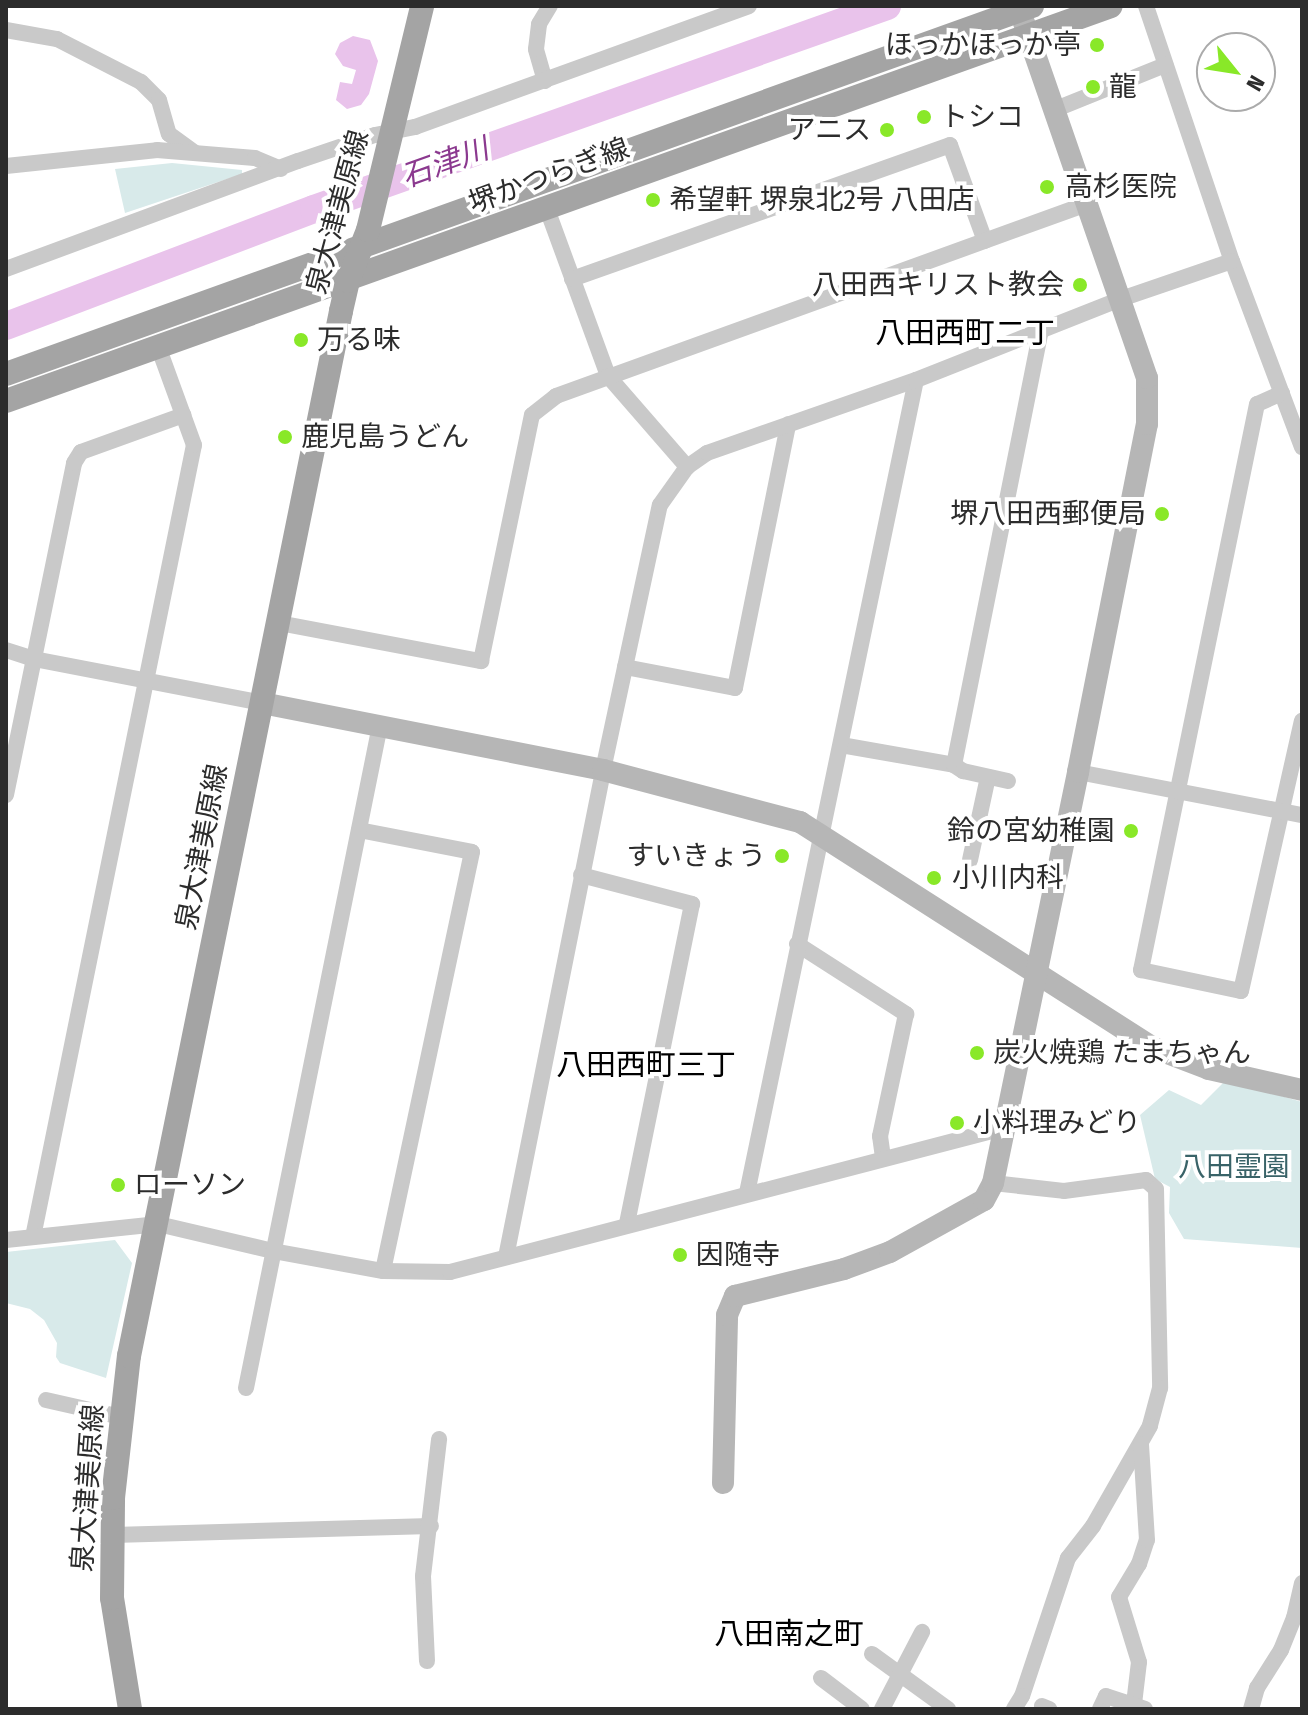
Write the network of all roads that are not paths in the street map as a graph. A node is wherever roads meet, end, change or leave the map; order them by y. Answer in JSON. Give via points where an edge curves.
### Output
{"nodes":[{"id":1,"x":422,"y":6,"type":"edge"},
{"id":2,"x":550,"y":6,"type":"edge"},
{"id":3,"x":749,"y":6,"type":"edge"},
{"id":4,"x":1111,"y":6,"type":"edge"},
{"id":5,"x":1146,"y":6,"type":"edge"},
{"id":6,"x":1026,"y":8,"type":"edge"},
{"id":7,"x":6,"y":30,"type":"edge"},
{"id":8,"x":1029,"y":35,"type":"junction"},
{"id":9,"x":1165,"y":65,"type":"junction"},
{"id":10,"x":545,"y":81,"type":"junction"},
{"id":11,"x":1056,"y":109,"type":"junction"},
{"id":12,"x":389,"y":140,"type":"junction"},
{"id":13,"x":195,"y":153,"type":"junction"},
{"id":14,"x":6,"y":166,"type":"edge"},
{"id":15,"x":281,"y":169,"type":"junction"},
{"id":16,"x":1084,"y":205,"type":"junction"},
{"id":17,"x":547,"y":209,"type":"junction"},
{"id":18,"x":365,"y":237,"type":"junction"},
{"id":19,"x":985,"y":241,"type":"junction"},
{"id":20,"x":1232,"y":261,"type":"junction"},
{"id":21,"x":6,"y":269,"type":"edge"},
{"id":22,"x":572,"y":279,"type":"junction"},
{"id":23,"x":348,"y":281,"type":"junction"},
{"id":24,"x":1118,"y":300,"type":"junction"},
{"id":25,"x":1041,"y":330,"type":"junction"},
{"id":26,"x":159,"y":349,"type":"junction"},
{"id":27,"x":6,"y":374,"type":"edge"},
{"id":28,"x":608,"y":376,"type":"junction"},
{"id":29,"x":916,"y":380,"type":"junction"},
{"id":30,"x":1282,"y":393,"type":"junction"},
{"id":31,"x":6,"y":401,"type":"edge"},
{"id":32,"x":183,"y":415,"type":"junction"},
{"id":33,"x":788,"y":424,"type":"junction"},
{"id":34,"x":1302,"y":447,"type":"edge"},
{"id":35,"x":687,"y":467,"type":"junction"},
{"id":36,"x":279,"y":623,"type":"junction"},
{"id":37,"x":6,"y":650,"type":"edge"},
{"id":38,"x":34,"y":659,"type":"junction"},
{"id":39,"x":625,"y":667,"type":"junction"},
{"id":40,"x":146,"y":680,"type":"junction"},
{"id":41,"x":262,"y":703,"type":"junction"},
{"id":42,"x":1302,"y":721,"type":"edge"},
{"id":43,"x":380,"y":725,"type":"junction"},
{"id":44,"x":841,"y":745,"type":"junction"},
{"id":45,"x":954,"y":765,"type":"junction"},
{"id":46,"x":603,"y":770,"type":"junction"},
{"id":47,"x":1078,"y":772,"type":"junction"},
{"id":48,"x":988,"y":777,"type":"junction"},
{"id":49,"x":1008,"y":781,"type":"dead end"},
{"id":50,"x":1177,"y":793,"type":"junction"},
{"id":51,"x":6,"y":795,"type":"edge"},
{"id":52,"x":1281,"y":813,"type":"junction"},
{"id":53,"x":1302,"y":815,"type":"edge"},
{"id":54,"x":359,"y":830,"type":"junction"},
{"id":55,"x":820,"y":831,"type":"junction"},
{"id":56,"x":970,"y":860,"type":"dead end"},
{"id":57,"x":581,"y":875,"type":"junction"},
{"id":58,"x":797,"y":944,"type":"junction"},
{"id":59,"x":1037,"y":974,"type":"junction"},
{"id":60,"x":1302,"y":1090,"type":"edge"},
{"id":61,"x":1004,"y":1128,"type":"junction"},
{"id":62,"x":883,"y":1158,"type":"junction"},
{"id":63,"x":993,"y":1183,"type":"junction"},
{"id":64,"x":747,"y":1193,"type":"junction"},
{"id":65,"x":158,"y":1224,"type":"junction"},
{"id":66,"x":627,"y":1224,"type":"junction"},
{"id":67,"x":33,"y":1237,"type":"junction"},
{"id":68,"x":6,"y":1240,"type":"edge"},
{"id":69,"x":273,"y":1251,"type":"junction"},
{"id":70,"x":506,"y":1257,"type":"junction"},
{"id":71,"x":383,"y":1271,"type":"junction"},
{"id":72,"x":246,"y":1388,"type":"dead end"},
{"id":73,"x":46,"y":1400,"type":"dead end"},
{"id":74,"x":121,"y":1417,"type":"junction"},
{"id":75,"x":439,"y":1439,"type":"dead end"},
{"id":76,"x":1141,"y":1442,"type":"junction"},
{"id":77,"x":723,"y":1483,"type":"dead end"},
{"id":78,"x":431,"y":1526,"type":"junction"},
{"id":79,"x":113,"y":1535,"type":"junction"},
{"id":80,"x":1302,"y":1583,"type":"edge"},
{"id":81,"x":922,"y":1632,"type":"dead end"},
{"id":82,"x":872,"y":1654,"type":"dead end"},
{"id":83,"x":427,"y":1661,"type":"dead end"},
{"id":84,"x":900,"y":1674,"type":"junction"},
{"id":85,"x":821,"y":1678,"type":"dead end"},
{"id":86,"x":1140,"y":1706,"type":"edge"},
{"id":87,"x":130,"y":1709,"type":"edge"},
{"id":88,"x":862,"y":1709,"type":"edge"},
{"id":89,"x":882,"y":1709,"type":"edge"},
{"id":90,"x":948,"y":1709,"type":"edge"},
{"id":91,"x":1014,"y":1709,"type":"edge"},
{"id":92,"x":1100,"y":1709,"type":"edge"},
{"id":93,"x":1251,"y":1709,"type":"edge"}],
"edges":[{"from":1,"to":12,"type":"main road","name":"泉大津美原線"},
{"from":2,"to":10,"type":"street","via":[[539,24],[536,49]]},
{"from":3,"to":10,"type":"street"},
{"from":4,"to":8,"type":"main road","name":"堺かつらぎ線"},
{"from":5,"to":9,"type":"street"},
{"from":6,"to":8,"type":"street"},
{"from":6,"to":18,"type":"main road","name":"堺かつらぎ線"},
{"from":7,"to":13,"type":"street","via":[[57,39],[141,82],[159,100],[169,134]]},
{"from":8,"to":11,"type":"street"},
{"from":8,"to":17,"type":"main road","name":"堺かつらぎ線"},
{"from":9,"to":11,"type":"street"},
{"from":9,"to":20,"type":"street"},
{"from":10,"to":12,"type":"street"},
{"from":11,"to":16,"type":"street"},
{"from":12,"to":15,"type":"street"},
{"from":12,"to":18,"type":"main road","name":"泉大津美原線"},
{"from":13,"to":14,"type":"street","via":[[157,150]]},
{"from":13,"to":15,"type":"street","via":[[255,158]]},
{"from":15,"to":21,"type":"street"},
{"from":16,"to":19,"type":"street"},
{"from":16,"to":24,"type":"street"},
{"from":17,"to":22,"type":"street"},
{"from":17,"to":23,"type":"main road","name":"堺かつらぎ線"},
{"from":18,"to":23,"type":"main road","name":"泉大津美原線"},
{"from":18,"to":27,"type":"main road","name":"堺かつらぎ線"},
{"from":19,"to":22,"type":"street","via":[[950,145]]},
{"from":19,"to":28,"type":"street"},
{"from":20,"to":24,"type":"street"},
{"from":20,"to":30,"type":"street"},
{"from":22,"to":28,"type":"street"},
{"from":23,"to":26,"type":"main road","name":"堺かつらぎ線"},
{"from":23,"to":36,"type":"main road","name":"泉大津美原線"},
{"from":24,"to":25,"type":"street"},
{"from":24,"to":47,"type":"street","via":[[1147,378],[1147,424]]},
{"from":25,"to":29,"type":"street"},
{"from":25,"to":45,"type":"street"},
{"from":26,"to":31,"type":"main road","name":"堺かつらぎ線"},
{"from":26,"to":32,"type":"street"},
{"from":28,"to":35,"type":"street"},
{"from":28,"to":36,"type":"street","via":[[556,396],[532,415],[481,661]]},
{"from":29,"to":33,"type":"street"},
{"from":29,"to":44,"type":"street"},
{"from":30,"to":34,"type":"street"},
{"from":30,"to":50,"type":"street","via":[[1257,404]]},
{"from":32,"to":38,"type":"street","via":[[81,452],[74,463]]},
{"from":32,"to":40,"type":"street","via":[[194,445]]},
{"from":33,"to":35,"type":"street","via":[[707,453]]},
{"from":33,"to":39,"type":"street","via":[[735,688]]},
{"from":35,"to":39,"type":"street","via":[[660,505]]},
{"from":36,"to":41,"type":"main road","name":"泉大津美原線"},
{"from":37,"to":38,"type":"street"},
{"from":38,"to":40,"type":"street"},
{"from":38,"to":51,"type":"street"},
{"from":39,"to":46,"type":"street"},
{"from":40,"to":41,"type":"street"},
{"from":40,"to":67,"type":"street"},
{"from":41,"to":43,"type":"street"},
{"from":41,"to":65,"type":"main road","name":"泉大津美原線"},
{"from":42,"to":52,"type":"street"},
{"from":43,"to":46,"type":"street"},
{"from":43,"to":54,"type":"street"},
{"from":44,"to":45,"type":"street"},
{"from":44,"to":55,"type":"street"},
{"from":45,"to":48,"type":"street"},
{"from":46,"to":55,"type":"street"},
{"from":46,"to":57,"type":"street"},
{"from":47,"to":50,"type":"street"},
{"from":47,"to":59,"type":"street"},
{"from":48,"to":49,"type":"street"},
{"from":48,"to":56,"type":"street"},
{"from":50,"to":52,"type":"street"},
{"from":50,"to":52,"type":"street","via":[[1141,970],[1241,991]]},
{"from":52,"to":53,"type":"street"},
{"from":54,"to":69,"type":"street"},
{"from":54,"to":71,"type":"street","via":[[472,852]]},
{"from":55,"to":58,"type":"street"},
{"from":55,"to":59,"type":"street"},
{"from":57,"to":66,"type":"street","via":[[692,904]]},
{"from":57,"to":70,"type":"street"},
{"from":58,"to":62,"type":"street","via":[[906,1014],[880,1136]]},
{"from":58,"to":64,"type":"street"},
{"from":59,"to":60,"type":"street","via":[[1154,1048],[1209,1069]]},
{"from":59,"to":61,"type":"street"},
{"from":61,"to":62,"type":"street"},
{"from":61,"to":63,"type":"street"},
{"from":62,"to":64,"type":"street"},
{"from":63,"to":76,"type":"street","via":[[1064,1191],[1146,1180],[1156,1189],[1160,1388]]},
{"from":63,"to":77,"type":"street","via":[[984,1200],[890,1252],[735,1296],[727,1315]]},
{"from":64,"to":66,"type":"street"},
{"from":65,"to":67,"type":"street"},
{"from":65,"to":69,"type":"street"},
{"from":65,"to":74,"type":"main road","name":"泉大津美原線"},
{"from":66,"to":70,"type":"street"},
{"from":67,"to":68,"type":"street"},
{"from":69,"to":71,"type":"street"},
{"from":69,"to":72,"type":"street"},
{"from":70,"to":71,"type":"street","via":[[450,1272]]},
{"from":73,"to":74,"type":"street"},
{"from":74,"to":79,"type":"main road","name":"泉大津美原線"},
{"from":75,"to":78,"type":"street"},
{"from":76,"to":86,"type":"street","via":[[1147,1540],[1119,1597],[1139,1662]]},
{"from":76,"to":91,"type":"street","via":[[1093,1526],[1068,1558]]},
{"from":78,"to":79,"type":"street"},
{"from":78,"to":83,"type":"street","via":[[423,1576]]},
{"from":79,"to":87,"type":"main road","name":"泉大津美原線","via":[[112,1598]]},
{"from":80,"to":93,"type":"street","via":[[1294,1618]]},
{"from":81,"to":84,"type":"street"},
{"from":82,"to":84,"type":"street"},
{"from":84,"to":89,"type":"street"},
{"from":84,"to":90,"type":"street"},
{"from":85,"to":88,"type":"street"},
{"from":86,"to":92,"type":"street","via":[[1106,1696]]}]}
